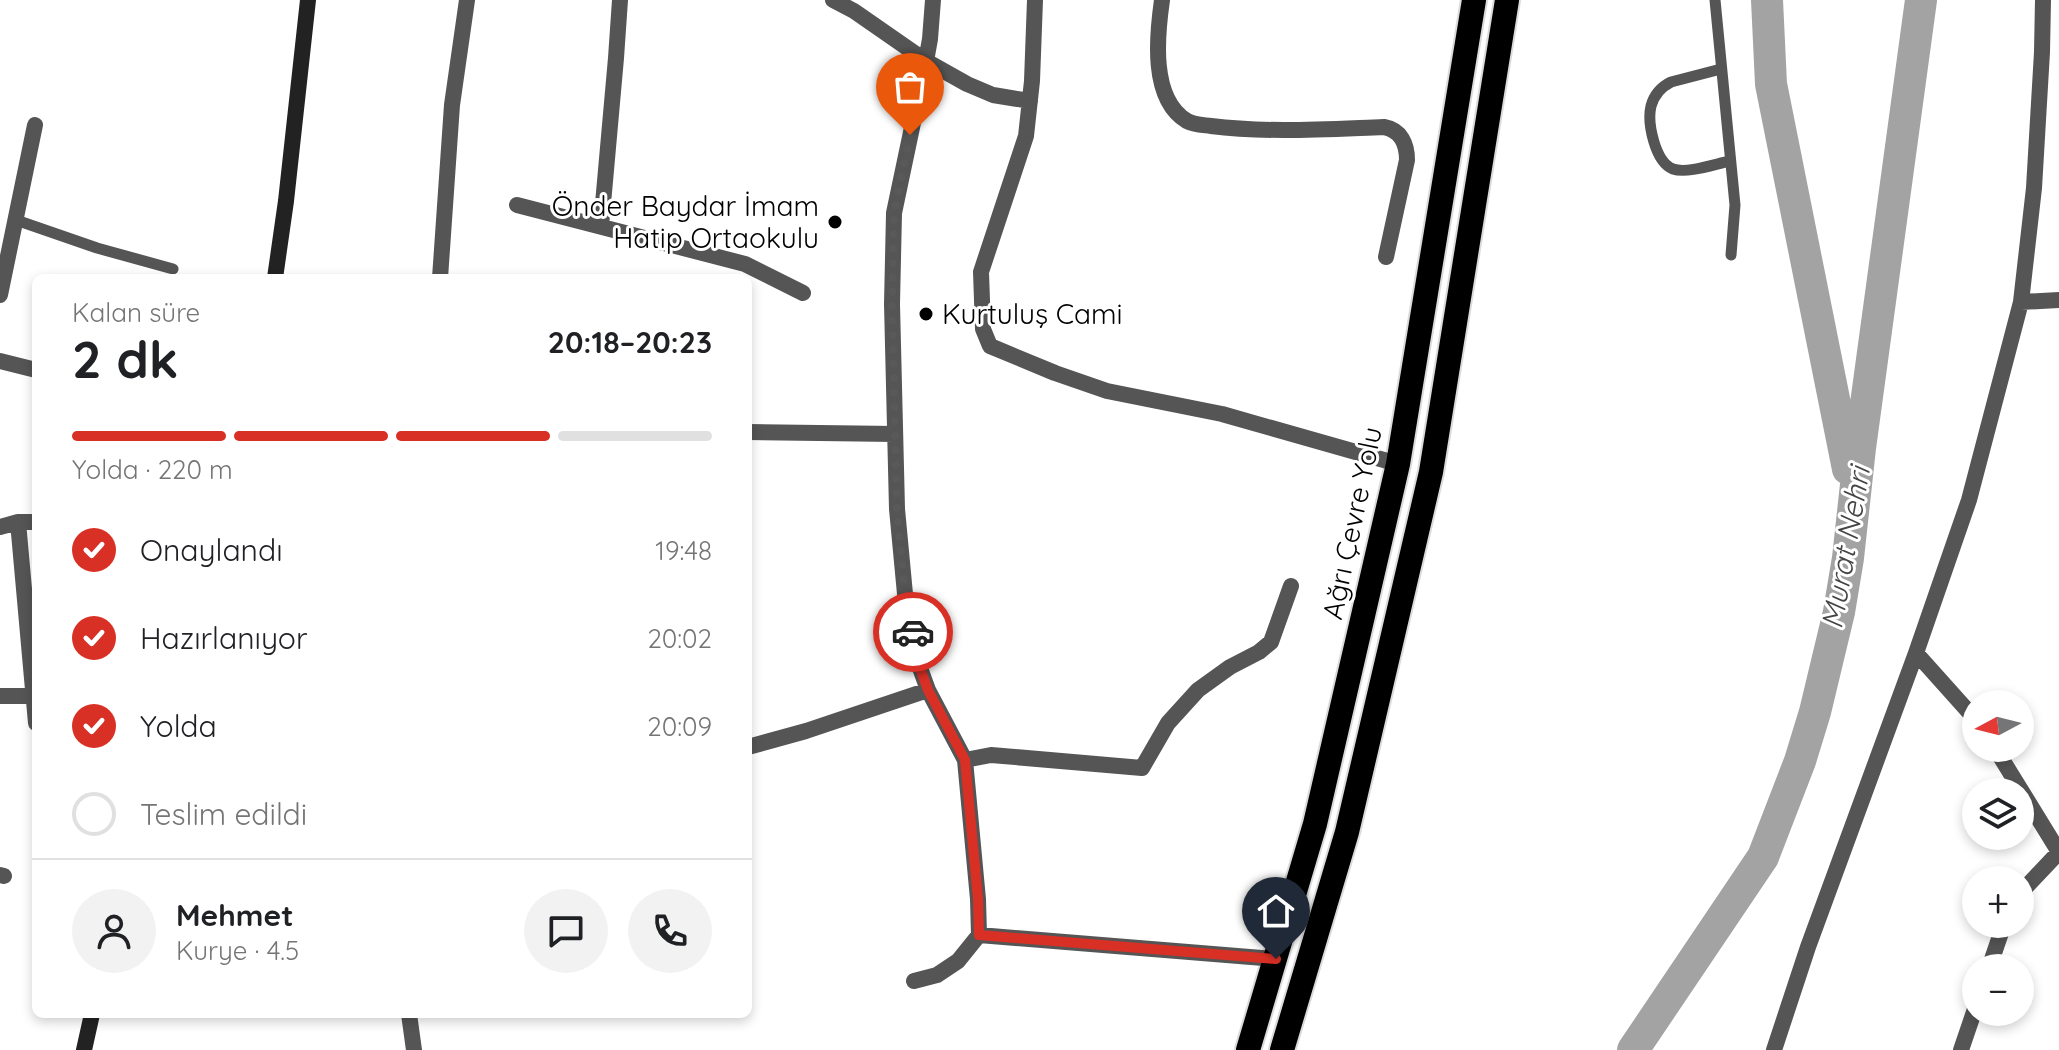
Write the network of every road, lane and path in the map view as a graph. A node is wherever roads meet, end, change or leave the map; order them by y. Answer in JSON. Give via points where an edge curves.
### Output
{"nodes":[{"id":1,"x":308,"y":0,"type":"edge"},
{"id":2,"x":467,"y":0,"type":"edge"},
{"id":3,"x":620,"y":0,"type":"edge"},
{"id":4,"x":833,"y":0,"type":"edge"},
{"id":5,"x":933,"y":0,"type":"edge"},
{"id":6,"x":1035,"y":0,"type":"edge"},
{"id":7,"x":1162,"y":0,"type":"edge"},
{"id":8,"x":1474,"y":0,"type":"edge"},
{"id":9,"x":1507,"y":0,"type":"edge"},
{"id":10,"x":1715,"y":0,"type":"edge"},
{"id":11,"x":2043,"y":0,"type":"edge"},
{"id":12,"x":926,"y":61,"type":"junction"},
{"id":13,"x":1721,"y":69,"type":"junction"},
{"id":14,"x":1030,"y":101,"type":"junction"},
{"id":15,"x":35,"y":125,"type":"dead end"},
{"id":16,"x":1730,"y":161,"type":"junction"},
{"id":17,"x":517,"y":205,"type":"dead end"},
{"id":18,"x":16,"y":220,"type":"junction"},
{"id":19,"x":601,"y":226,"type":"junction"},
{"id":20,"x":6,"y":242,"type":"edge"},
{"id":21,"x":1731,"y":255,"type":"dead end"},
{"id":22,"x":1386,"y":257,"type":"dead end"},
{"id":23,"x":173,"y":269,"type":"dead end"},
{"id":24,"x":276,"y":274,"type":"edge"},
{"id":25,"x":440,"y":274,"type":"edge"},
{"id":26,"x":803,"y":293,"type":"dead end"},
{"id":27,"x":0,"y":295,"type":"edge"},
{"id":28,"x":2059,"y":300,"type":"edge"},
{"id":29,"x":2021,"y":302,"type":"junction"},
{"id":30,"x":0,"y":361,"type":"edge"},
{"id":31,"x":32,"y":369,"type":"edge"},
{"id":32,"x":752,"y":432,"type":"edge"},
{"id":33,"x":895,"y":434,"type":"junction"},
{"id":34,"x":1398,"y":464,"type":"junction"},
{"id":35,"x":18,"y":522,"type":"junction"},
{"id":36,"x":32,"y":522,"type":"edge"},
{"id":37,"x":0,"y":527,"type":"edge"},
{"id":38,"x":1291,"y":586,"type":"dead end"},
{"id":39,"x":1916,"y":653,"type":"junction"},
{"id":40,"x":32,"y":674,"type":"edge"},
{"id":41,"x":928,"y":690,"type":"junction"},
{"id":42,"x":0,"y":696,"type":"edge"},
{"id":43,"x":32,"y":696,"type":"edge"},
{"id":44,"x":1962,"y":704,"type":"edge"},
{"id":45,"x":752,"y":746,"type":"edge"},
{"id":46,"x":965,"y":760,"type":"junction"},
{"id":47,"x":2004,"y":762,"type":"edge"},
{"id":48,"x":2059,"y":852,"type":"edge"},
{"id":49,"x":2034,"y":879,"type":"edge"},
{"id":50,"x":979,"y":935,"type":"junction"},
{"id":51,"x":1276,"y":959,"type":"junction"},
{"id":52,"x":914,"y":981,"type":"dead end"},
{"id":53,"x":91,"y":1018,"type":"edge"},
{"id":54,"x":410,"y":1018,"type":"edge"},
{"id":55,"x":1969,"y":1026,"type":"edge"},
{"id":56,"x":84,"y":1050,"type":"edge"},
{"id":57,"x":414,"y":1050,"type":"edge"},
{"id":58,"x":1248,"y":1050,"type":"edge"},
{"id":59,"x":1282,"y":1050,"type":"edge"},
{"id":60,"x":1774,"y":1050,"type":"edge"},
{"id":61,"x":1961,"y":1050,"type":"edge"}],
"edges":[{"from":1,"to":24,"type":"street"},
{"from":2,"to":25,"type":"street","via":[[452,105]]},
{"from":3,"to":19,"type":"street"},
{"from":4,"to":12,"type":"street"},
{"from":5,"to":12,"type":"street"},
{"from":6,"to":14,"type":"street"},
{"from":7,"to":22,"type":"street","via":[[1157,43],[1163,84],[1189,123],[1225,128],[1384,127],[1399,133],[1407,160]]},
{"from":8,"to":34,"type":"highway","name":"Ağrı Çevre Yolu"},
{"from":9,"to":59,"type":"highway","via":[[1431,472],[1347,832]]},
{"from":10,"to":13,"type":"lane"},
{"from":11,"to":29,"type":"street","via":[[2034,188]]},
{"from":12,"to":14,"type":"street","via":[[993,95]]},
{"from":12,"to":33,"type":"street","via":[[894,213]]},
{"from":13,"to":16,"type":"lane"},
{"from":13,"to":16,"type":"lane","via":[[1664,86],[1651,105],[1651,121],[1657,152],[1671,168]]},
{"from":14,"to":34,"type":"street","via":[[1026,136],[981,272],[983,329],[990,346],[1107,391],[1222,414]]},
{"from":15,"to":18,"type":"street"},
{"from":16,"to":21,"type":"lane","via":[[1735,205]]},
{"from":17,"to":19,"type":"street"},
{"from":18,"to":20,"type":"street"},
{"from":18,"to":23,"type":"lane"},
{"from":19,"to":26,"type":"street","via":[[745,264]]},
{"from":20,"to":27,"type":"street"},
{"from":28,"to":29,"type":"street"},
{"from":29,"to":39,"type":"street","via":[[1969,500]]},
{"from":30,"to":31,"type":"street"},
{"from":32,"to":33,"type":"street"},
{"from":33,"to":41,"type":"street","via":[[905,594]]},
{"from":34,"to":51,"type":"highway","name":"Ağrı Çevre Yolu","via":[[1315,824]]},
{"from":35,"to":36,"type":"street"},
{"from":35,"to":37,"type":"street"},
{"from":35,"to":40,"type":"street"},
{"from":38,"to":46,"type":"street","via":[[1271,642],[1198,690],[1168,723],[1142,768],[991,755]]},
{"from":39,"to":44,"type":"street"},
{"from":39,"to":60,"type":"street"},
{"from":41,"to":45,"type":"street"},
{"from":41,"to":46,"type":"street"},
{"from":42,"to":43,"type":"street"},
{"from":46,"to":50,"type":"street"},
{"from":47,"to":48,"type":"street"},
{"from":48,"to":49,"type":"street"},
{"from":50,"to":51,"type":"street"},
{"from":50,"to":52,"type":"street","via":[[958,961],[937,975]]},
{"from":51,"to":58,"type":"highway","name":"Ağrı Çevre Yolu"},
{"from":53,"to":56,"type":"street"},
{"from":54,"to":57,"type":"street"},
{"from":55,"to":61,"type":"street"}]}
